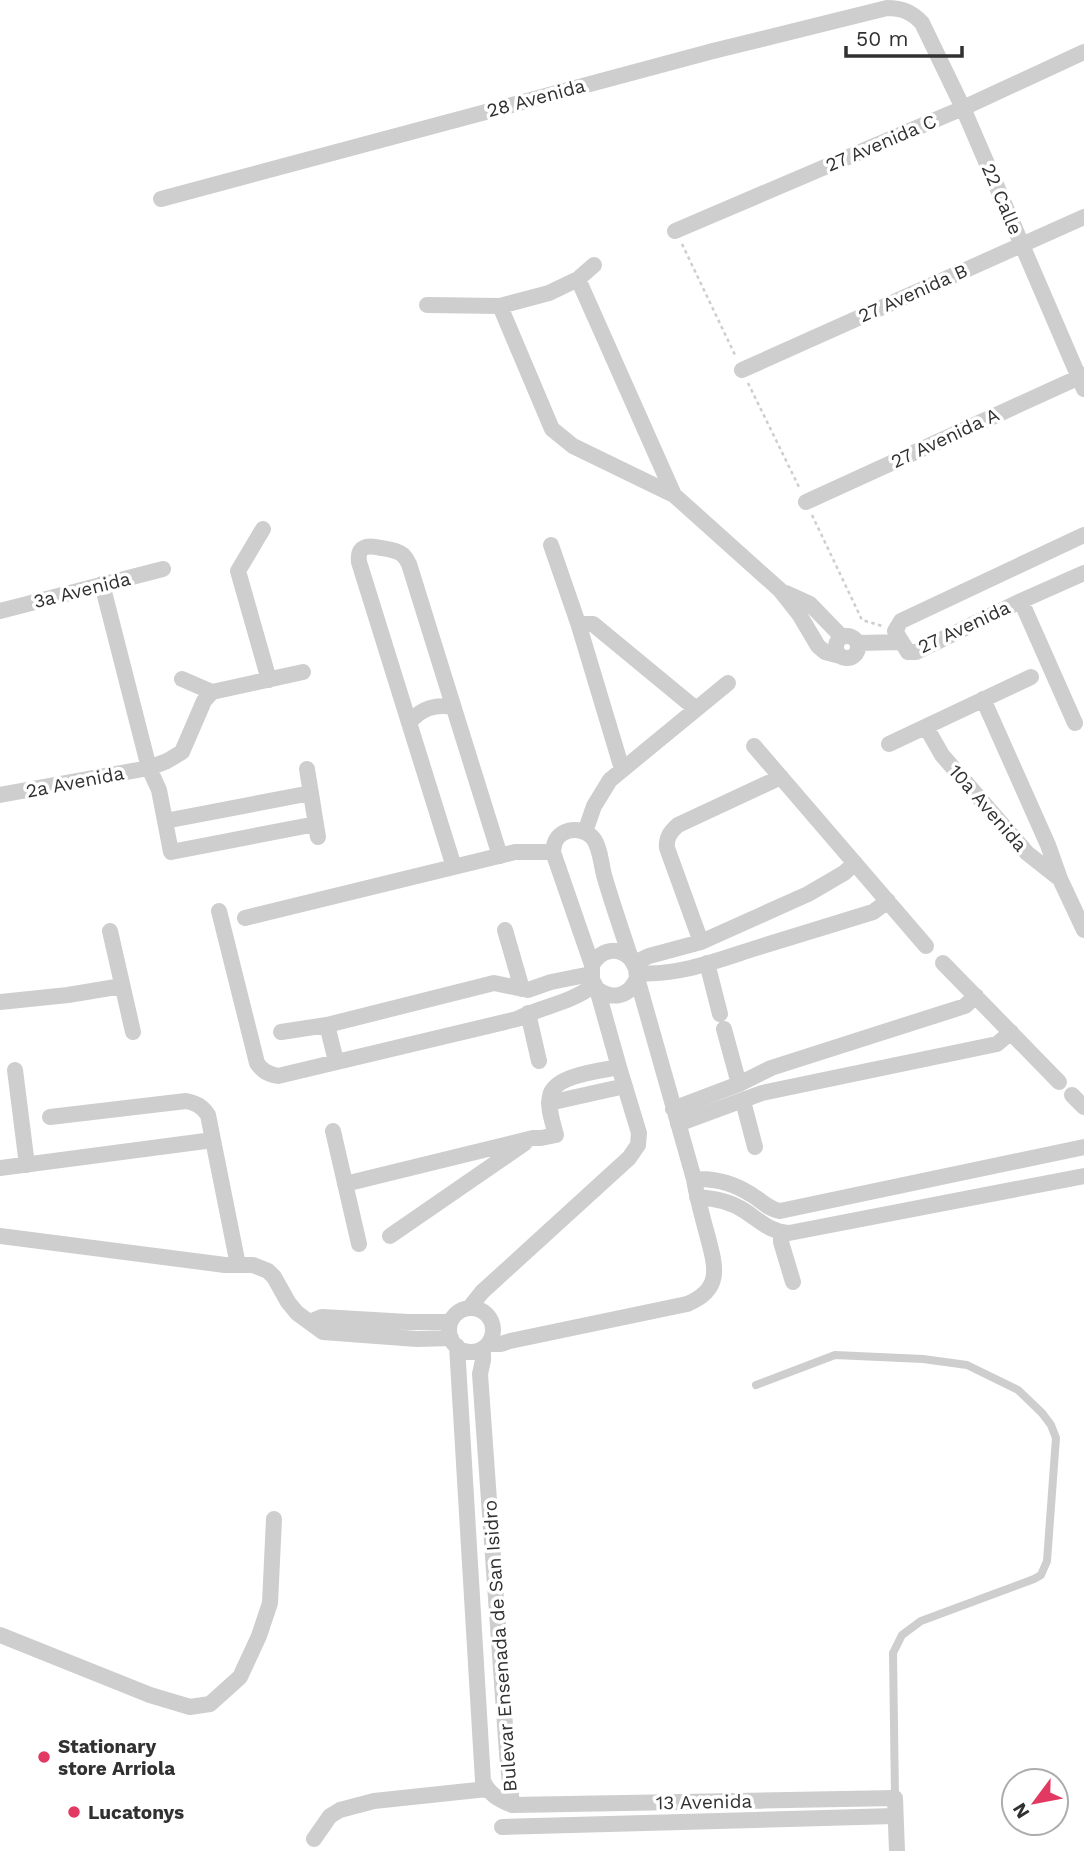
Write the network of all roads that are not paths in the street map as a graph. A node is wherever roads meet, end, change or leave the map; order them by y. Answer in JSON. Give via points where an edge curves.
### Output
{"nodes":[{"id":1,"x":912,"y":14,"type":"joint"},
{"id":2,"x":1084,"y":52,"type":"edge"},
{"id":3,"x":963,"y":108,"type":"junction"},
{"id":4,"x":161,"y":199,"type":"dead end"},
{"id":5,"x":1084,"y":217,"type":"edge"},
{"id":6,"x":675,"y":231,"type":"road end"},
{"id":7,"x":1022,"y":245,"type":"junction"},
{"id":8,"x":594,"y":265,"type":"dead end"},
{"id":9,"x":578,"y":279,"type":"junction"},
{"id":10,"x":427,"y":305,"type":"dead end"},
{"id":11,"x":500,"y":306,"type":"junction"},
{"id":12,"x":742,"y":370,"type":"road end"},
{"id":13,"x":1082,"y":380,"type":"edge"},
{"id":14,"x":674,"y":495,"type":"junction"},
{"id":15,"x":806,"y":502,"type":"road end"},
{"id":16,"x":263,"y":528,"type":"dead end"},
{"id":17,"x":1084,"y":536,"type":"edge"},
{"id":18,"x":551,"y":545,"type":"dead end"},
{"id":19,"x":163,"y":569,"type":"dead end"},
{"id":20,"x":1084,"y":572,"type":"edge"},
{"id":21,"x":102,"y":584,"type":"junction"},
{"id":22,"x":780,"y":590,"type":"junction"},
{"id":23,"x":1021,"y":601,"type":"junction"},
{"id":24,"x":0,"y":611,"type":"edge"},
{"id":25,"x":579,"y":626,"type":"junction"},
{"id":26,"x":842,"y":637,"type":"junction"},
{"id":27,"x":898,"y":637,"type":"junction"},
{"id":28,"x":858,"y":643,"type":"junction"},
{"id":29,"x":840,"y":656,"type":"junction"},
{"id":30,"x":303,"y":672,"type":"dead end"},
{"id":31,"x":1031,"y":677,"type":"dead end"},
{"id":32,"x":182,"y":679,"type":"dead end"},
{"id":33,"x":269,"y":680,"type":"junction"},
{"id":34,"x":728,"y":682,"type":"dead end"},
{"id":35,"x":212,"y":692,"type":"junction"},
{"id":36,"x":983,"y":699,"type":"junction"},
{"id":37,"x":453,"y":707,"type":"junction"},
{"id":38,"x":696,"y":709,"type":"junction"},
{"id":39,"x":409,"y":723,"type":"junction"},
{"id":40,"x":1074,"y":723,"type":"dead end"},
{"id":41,"x":926,"y":727,"type":"junction"},
{"id":42,"x":889,"y":744,"type":"dead end"},
{"id":43,"x":754,"y":746,"type":"dead end"},
{"id":44,"x":149,"y":768,"type":"junction"},
{"id":45,"x":307,"y":769,"type":"dead end"},
{"id":46,"x":622,"y":769,"type":"junction"},
{"id":47,"x":781,"y":777,"type":"junction"},
{"id":48,"x":311,"y":793,"type":"junction"},
{"id":49,"x":0,"y":796,"type":"edge"},
{"id":50,"x":164,"y":821,"type":"junction"},
{"id":51,"x":585,"y":832,"type":"junction"},
{"id":52,"x":553,"y":852,"type":"junction"},
{"id":53,"x":500,"y":856,"type":"junction"},
{"id":54,"x":855,"y":863,"type":"junction"},
{"id":55,"x":454,"y":867,"type":"junction"},
{"id":56,"x":1060,"y":879,"type":"junction"},
{"id":57,"x":888,"y":901,"type":"junction"},
{"id":58,"x":219,"y":911,"type":"dead end"},
{"id":59,"x":245,"y":918,"type":"dead end"},
{"id":60,"x":505,"y":930,"type":"dead end"},
{"id":61,"x":1084,"y":930,"type":"edge"},
{"id":62,"x":110,"y":931,"type":"dead end"},
{"id":63,"x":701,"y":942,"type":"junction"},
{"id":64,"x":926,"y":946,"type":"dead end"},
{"id":65,"x":707,"y":963,"type":"junction"},
{"id":66,"x":943,"y":963,"type":"dead end"},
{"id":67,"x":635,"y":968,"type":"junction"},
{"id":68,"x":594,"y":978,"type":"junction"},
{"id":69,"x":122,"y":986,"type":"junction"},
{"id":70,"x":522,"y":989,"type":"junction"},
{"id":71,"x":976,"y":996,"type":"junction"},
{"id":72,"x":0,"y":1002,"type":"edge"},
{"id":73,"x":528,"y":1013,"type":"junction"},
{"id":74,"x":327,"y":1025,"type":"junction"},
{"id":75,"x":133,"y":1032,"type":"dead end"},
{"id":76,"x":281,"y":1032,"type":"dead end"},
{"id":77,"x":1011,"y":1032,"type":"junction"},
{"id":78,"x":336,"y":1061,"type":"junction"},
{"id":79,"x":539,"y":1061,"type":"dead end"},
{"id":80,"x":619,"y":1067,"type":"junction"},
{"id":81,"x":15,"y":1070,"type":"dead end"},
{"id":82,"x":1059,"y":1082,"type":"dead end"},
{"id":83,"x":739,"y":1084,"type":"junction"},
{"id":84,"x":625,"y":1086,"type":"junction"},
{"id":85,"x":1072,"y":1095,"type":"dead end"},
{"id":86,"x":743,"y":1101,"type":"junction"},
{"id":87,"x":549,"y":1103,"type":"junction"},
{"id":88,"x":1084,"y":1107,"type":"edge"},
{"id":89,"x":50,"y":1116,"type":"dead end"},
{"id":90,"x":676,"y":1116,"type":"junction"},
{"id":91,"x":333,"y":1130,"type":"dead end"},
{"id":92,"x":533,"y":1138,"type":"junction"},
{"id":93,"x":213,"y":1140,"type":"junction"},
{"id":94,"x":755,"y":1147,"type":"dead end"},
{"id":95,"x":1084,"y":1147,"type":"edge"},
{"id":96,"x":27,"y":1165,"type":"junction"},
{"id":97,"x":0,"y":1168,"type":"edge"},
{"id":98,"x":1084,"y":1176,"type":"edge"},
{"id":99,"x":694,"y":1179,"type":"junction"},
{"id":100,"x":345,"y":1184,"type":"junction"},
{"id":101,"x":696,"y":1197,"type":"junction"},
{"id":102,"x":781,"y":1233,"type":"junction"},
{"id":103,"x":390,"y":1236,"type":"dead end"},
{"id":104,"x":0,"y":1237,"type":"edge"},
{"id":105,"x":359,"y":1244,"type":"dead end"},
{"id":106,"x":238,"y":1265,"type":"junction"},
{"id":107,"x":793,"y":1282,"type":"dead end"},
{"id":108,"x":470,"y":1307,"type":"junction"},
{"id":109,"x":452,"y":1336,"type":"junction"},
{"id":110,"x":485,"y":1347,"type":"junction"},
{"id":111,"x":756,"y":1385,"type":"dead end"},
{"id":112,"x":274,"y":1519,"type":"dead end"},
{"id":113,"x":0,"y":1635,"type":"edge"},
{"id":114,"x":507,"y":1753,"type":"junction"},
{"id":115,"x":482,"y":1756,"type":"junction"},
{"id":116,"x":487,"y":1789,"type":"junction"},
{"id":117,"x":895,"y":1798,"type":"junction"},
{"id":118,"x":512,"y":1805,"type":"junction"},
{"id":119,"x":895,"y":1816,"type":"junction"},
{"id":120,"x":502,"y":1827,"type":"dead end"},
{"id":121,"x":314,"y":1839,"type":"dead end"},
{"id":122,"x":897,"y":1851,"type":"edge"}],
"edges":[{"from":1,"to":3,"type":"street","name":"22 Calle","via":[[922,23]]},
{"from":1,"to":4,"type":"street","name":"28 Avenida","via":[[887,8],[726,47]]},
{"from":2,"to":3,"type":"street","name":"27 Avenida C"},
{"from":3,"to":6,"type":"street","name":"27 Avenida C"},
{"from":3,"to":7,"type":"street","name":"22 Calle"},
{"from":5,"to":7,"type":"street","name":"27 Avenida B"},
{"from":7,"to":12,"type":"street","name":"27 Avenida B"},
{"from":7,"to":13,"type":"street","name":"22 Calle"},
{"from":8,"to":9,"type":"street"},
{"from":9,"to":11,"type":"street","via":[[549,293]]},
{"from":9,"to":14,"type":"street"},
{"from":10,"to":11,"type":"street"},
{"from":11,"to":14,"type":"street","via":[[552,429],[573,446]]},
{"from":13,"to":15,"type":"street","name":"27 Avenida A"},
{"from":14,"to":22,"type":"street"},
{"from":16,"to":33,"type":"street","via":[[238,570]]},
{"from":17,"to":27,"type":"street","name":"27 Avenida","via":[[901,621]]},
{"from":18,"to":25,"type":"street"},
{"from":19,"to":21,"type":"street","name":"3a Avenida"},
{"from":20,"to":23,"type":"street","name":"27 Avenida"},
{"from":21,"to":24,"type":"street","name":"3a Avenida"},
{"from":21,"to":44,"type":"street"},
{"from":22,"to":26,"type":"street","via":[[810,604]]},
{"from":22,"to":29,"type":"street","via":[[818,646]]},
{"from":23,"to":27,"type":"street","name":"27 Avenida","via":[[916,652],[908,652]]},
{"from":23,"to":40,"type":"street"},
{"from":25,"to":38,"type":"street","via":[[593,624]]},
{"from":25,"to":46,"type":"street"},
{"from":26,"to":28,"type":"street"},
{"from":26,"to":29,"type":"street","via":[[836,646]]},
{"from":27,"to":28,"type":"street"},
{"from":28,"to":29,"type":"street","via":[[854,656]]},
{"from":30,"to":33,"type":"street"},
{"from":31,"to":36,"type":"street"},
{"from":32,"to":35,"type":"street"},
{"from":33,"to":35,"type":"street"},
{"from":34,"to":38,"type":"street"},
{"from":35,"to":44,"type":"street","name":"2a Avenida","via":[[182,752]]},
{"from":36,"to":41,"type":"street"},
{"from":36,"to":56,"type":"street","name":"10a Avenida"},
{"from":37,"to":39,"type":"street","via":[[429,707]]},
{"from":37,"to":39,"type":"street","via":[[407,561],[396,551],[364,547],[359,562]]},
{"from":37,"to":53,"type":"street"},
{"from":38,"to":46,"type":"street"},
{"from":39,"to":55,"type":"street"},
{"from":41,"to":42,"type":"street"},
{"from":41,"to":56,"type":"street","name":"10a Avenida","via":[[942,755],[1027,853]]},
{"from":43,"to":47,"type":"street"},
{"from":44,"to":49,"type":"street","name":"2a Avenida"},
{"from":44,"to":50,"type":"street","via":[[159,790]]},
{"from":45,"to":48,"type":"street"},
{"from":46,"to":51,"type":"street","via":[[604,788]]},
{"from":47,"to":54,"type":"street"},
{"from":47,"to":63,"type":"street","via":[[678,825],[668,836],[667,848]]},
{"from":48,"to":50,"type":"street"},
{"from":48,"to":50,"type":"street","via":[[317,830],[170,852]]},
{"from":51,"to":52,"type":"street","via":[[564,832]]},
{"from":51,"to":67,"type":"street","via":[[597,845]]},
{"from":52,"to":53,"type":"street"},
{"from":52,"to":68,"type":"street"},
{"from":53,"to":55,"type":"street"},
{"from":54,"to":57,"type":"street"},
{"from":54,"to":63,"type":"street","via":[[807,894]]},
{"from":55,"to":59,"type":"street"},
{"from":56,"to":61,"type":"street","name":"10a Avenida"},
{"from":57,"to":64,"type":"street"},
{"from":57,"to":65,"type":"street","via":[[873,912]]},
{"from":58,"to":78,"type":"street","via":[[261,1069],[278,1076]]},
{"from":60,"to":70,"type":"street"},
{"from":62,"to":69,"type":"street"},
{"from":63,"to":67,"type":"street","via":[[649,956]]},
{"from":65,"to":67,"type":"street","via":[[652,974]]},
{"from":65,"to":83,"type":"street"},
{"from":66,"to":71,"type":"street"},
{"from":67,"to":68,"type":"street","via":[[623,952],[612,950],[602,953]]},
{"from":67,"to":68,"type":"street","via":[[632,988],[618,996],[607,995]]},
{"from":67,"to":90,"type":"street"},
{"from":68,"to":70,"type":"street"},
{"from":68,"to":73,"type":"street","via":[[582,995]]},
{"from":68,"to":80,"type":"street"},
{"from":69,"to":72,"type":"street"},
{"from":69,"to":75,"type":"street"},
{"from":70,"to":74,"type":"street","via":[[494,983]]},
{"from":71,"to":77,"type":"street"},
{"from":71,"to":83,"type":"street","via":[[965,1006],[771,1068]]},
{"from":73,"to":78,"type":"street"},
{"from":73,"to":79,"type":"street"},
{"from":74,"to":76,"type":"street"},
{"from":74,"to":78,"type":"street"},
{"from":77,"to":82,"type":"street"},
{"from":77,"to":86,"type":"street","via":[[997,1044],[762,1093]]},
{"from":80,"to":84,"type":"street"},
{"from":80,"to":87,"type":"street","via":[[560,1082]]},
{"from":81,"to":96,"type":"street"},
{"from":83,"to":90,"type":"street"},
{"from":84,"to":87,"type":"street"},
{"from":84,"to":108,"type":"street","via":[[639,1133],[634,1152]]},
{"from":85,"to":88,"type":"street"},
{"from":86,"to":90,"type":"street"},
{"from":86,"to":94,"type":"street"},
{"from":87,"to":92,"type":"street","via":[[556,1135]]},
{"from":89,"to":93,"type":"street","via":[[186,1101],[204,1108]]},
{"from":90,"to":99,"type":"street"},
{"from":91,"to":100,"type":"street"},
{"from":92,"to":100,"type":"street"},
{"from":92,"to":103,"type":"street"},
{"from":93,"to":96,"type":"street"},
{"from":93,"to":106,"type":"street"},
{"from":95,"to":99,"type":"street","via":[[780,1211],[732,1185]]},
{"from":96,"to":97,"type":"street"},
{"from":98,"to":102,"type":"street"},
{"from":99,"to":101,"type":"street"},
{"from":100,"to":105,"type":"street"},
{"from":101,"to":102,"type":"street","via":[[733,1205]]},
{"from":101,"to":110,"type":"street","via":[[715,1265],[712,1283],[702,1297]]},
{"from":102,"to":107,"type":"street"},
{"from":104,"to":106,"type":"street"},
{"from":106,"to":109,"type":"street","via":[[268,1271],[297,1313],[310,1322],[322,1317],[408,1322]]},
{"from":108,"to":109,"type":"street","via":[[460,1310]]},
{"from":108,"to":110,"type":"street","via":[[486,1313],[492,1323],[493,1334]]},
{"from":109,"to":110,"type":"street","via":[[466,1352]]},
{"from":109,"to":115,"type":"street","name":"Bulevar Ensenada de San Isidro"},
{"from":110,"to":114,"type":"street","name":"Bulevar Ensenada de San Isidro","via":[[480,1374]]},
{"from":111,"to":117,"type":"lane","via":[[835,1355],[967,1365],[1018,1390],[1042,1413],[1056,1438],[1047,1561],[1041,1574],[921,1621],[902,1635],[893,1653]]},
{"from":112,"to":113,"type":"street","via":[[270,1603],[259,1636],[240,1677],[210,1704],[190,1707],[150,1695]]},
{"from":114,"to":115,"type":"street"},
{"from":114,"to":118,"type":"street","name":"Bulevar Ensenada de San Isidro"},
{"from":115,"to":116,"type":"street","name":"Bulevar Ensenada de San Isidro"},
{"from":116,"to":118,"type":"street","name":"Bulevar Ensenada de San Isidro"},
{"from":116,"to":121,"type":"street","via":[[374,1801],[340,1810]]},
{"from":117,"to":118,"type":"street","name":"13 Avenida"},
{"from":117,"to":119,"type":"street"},
{"from":119,"to":120,"type":"street"},
{"from":119,"to":122,"type":"street"}]}
